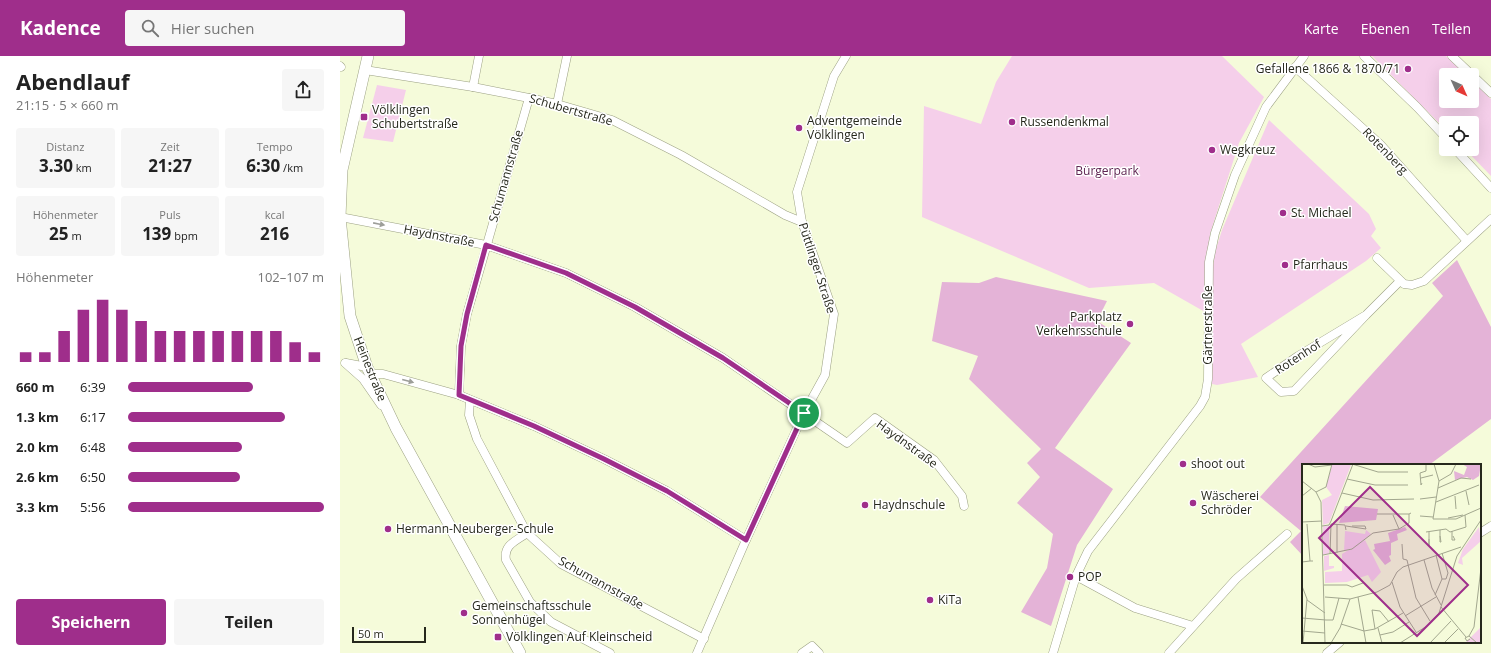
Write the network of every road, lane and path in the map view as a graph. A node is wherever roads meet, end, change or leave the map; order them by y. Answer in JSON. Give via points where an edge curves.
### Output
{"nodes":[{"id":1,"x":368,"y":56,"type":"edge"},
{"id":2,"x":479,"y":56,"type":"edge"},
{"id":3,"x":567,"y":56,"type":"edge"},
{"id":4,"x":846,"y":56,"type":"edge"},
{"id":5,"x":1304,"y":56,"type":"edge"},
{"id":6,"x":1364,"y":56,"type":"edge"},
{"id":7,"x":1452,"y":56,"type":"edge"},
{"id":8,"x":1295,"y":67,"type":"junction"},
{"id":9,"x":365,"y":70,"type":"junction"},
{"id":10,"x":473,"y":87,"type":"junction"},
{"id":11,"x":1491,"y":93,"type":"edge"},
{"id":12,"x":529,"y":98,"type":"junction"},
{"id":13,"x":557,"y":104,"type":"junction"},
{"id":14,"x":1439,"y":131,"type":"edge"},
{"id":15,"x":1462,"y":156,"type":"edge"},
{"id":16,"x":1491,"y":188,"type":"edge"},
{"id":17,"x":340,"y":217,"type":"edge"},
{"id":18,"x":1491,"y":219,"type":"edge"},
{"id":19,"x":802,"y":222,"type":"junction"},
{"id":20,"x":1467,"y":241,"type":"junction"},
{"id":21,"x":486,"y":245,"type":"junction"},
{"id":22,"x":1377,"y":258,"type":"dead end"},
{"id":23,"x":1400,"y":281,"type":"junction"},
{"id":24,"x":1366,"y":315,"type":"junction"},
{"id":25,"x":343,"y":363,"type":"edge"},
{"id":26,"x":368,"y":371,"type":"junction"},
{"id":27,"x":459,"y":395,"type":"junction"},
{"id":28,"x":470,"y":400,"type":"junction"},
{"id":29,"x":804,"y":413,"type":"junction"},
{"id":30,"x":396,"y":428,"type":"junction"},
{"id":31,"x":964,"y":506,"type":"dead end"},
{"id":32,"x":1491,"y":526,"type":"edge"},
{"id":33,"x":1481,"y":532,"type":"edge"},
{"id":34,"x":527,"y":533,"type":"junction"},
{"id":35,"x":1287,"y":534,"type":"dead end"},
{"id":36,"x":746,"y":540,"type":"junction"},
{"id":37,"x":1076,"y":576,"type":"junction"},
{"id":38,"x":1193,"y":626,"type":"junction"},
{"id":39,"x":704,"y":639,"type":"junction"},
{"id":40,"x":1339,"y":643,"type":"edge"},
{"id":41,"x":608,"y":652,"type":"edge"},
{"id":42,"x":520,"y":653,"type":"edge"},
{"id":43,"x":697,"y":653,"type":"edge"},
{"id":44,"x":802,"y":653,"type":"edge"},
{"id":45,"x":819,"y":653,"type":"edge"},
{"id":46,"x":1053,"y":653,"type":"edge"},
{"id":47,"x":1169,"y":653,"type":"edge"},
{"id":48,"x":1327,"y":653,"type":"edge"}],
"edges":[{"from":1,"to":9,"type":"main road","name":"Heinestraße"},
{"from":2,"to":10,"type":"street"},
{"from":3,"to":13,"type":"street"},
{"from":4,"to":19,"type":"street","name":"Püttlinger Straße","via":[[834,76],[797,192]]},
{"from":5,"to":8,"type":"street","name":"Gärtnerstraße"},
{"from":6,"to":14,"type":"street"},
{"from":7,"to":11,"type":"street"},
{"from":8,"to":20,"type":"street","name":"Rotenberg","via":[[1380,144]]},
{"from":8,"to":37,"type":"street","name":"Gärtnerstraße","via":[[1266,107],[1235,175],[1215,233],[1209,262],[1209,352],[1205,397],[1088,551]]},
{"from":9,"to":10,"type":"street","name":"Schubertstraße"},
{"from":9,"to":17,"type":"main road","name":"Heinestraße","via":[[342,170]]},
{"from":10,"to":12,"type":"street","name":"Schubertstraße"},
{"from":12,"to":13,"type":"street","name":"Schubertstraße"},
{"from":12,"to":21,"type":"street","name":"Schumannstraße"},
{"from":13,"to":19,"type":"street","name":"Schubertstraße","via":[[612,120]]},
{"from":15,"to":16,"type":"street"},
{"from":17,"to":21,"type":"street","name":"Haydnstraße","one_way":true},
{"from":17,"to":26,"type":"main road","name":"Heinestraße","via":[[350,316]]},
{"from":18,"to":20,"type":"street"},
{"from":19,"to":29,"type":"street","name":"Püttlinger Straße","via":[[834,314],[825,375]]},
{"from":20,"to":23,"type":"street","via":[[1424,281],[1408,285]]},
{"from":21,"to":27,"type":"street","name":"Schumannstraße","via":[[461,346]]},
{"from":21,"to":29,"type":"street","name":"Haydnstraße","via":[[566,273],[635,307],[723,358]]},
{"from":22,"to":23,"type":"street"},
{"from":23,"to":24,"type":"street","name":"Rotenhof"},
{"from":24,"to":24,"type":"street","name":"Rotenhof","via":[[1298,356],[1266,378],[1281,392],[1294,391]]},
{"from":25,"to":26,"type":"street"},
{"from":25,"to":30,"type":"street","via":[[363,379]]},
{"from":26,"to":27,"type":"street","one_way":true},
{"from":26,"to":30,"type":"main road","name":"Heinestraße"},
{"from":27,"to":28,"type":"street"},
{"from":28,"to":34,"type":"street","name":"Schumannstraße","via":[[469,415],[477,439]]},
{"from":28,"to":36,"type":"street","via":[[604,459],[667,491]]},
{"from":29,"to":31,"type":"street","name":"Haydnstraße","via":[[847,443],[875,418],[934,460],[962,496]]},
{"from":29,"to":36,"type":"street","name":"Püttlinger Straße"},
{"from":30,"to":42,"type":"main road","name":"Heinestraße"},
{"from":32,"to":33,"type":"street"},
{"from":34,"to":39,"type":"street","name":"Schumannstraße","via":[[561,564]]},
{"from":34,"to":41,"type":"street","via":[[509,546],[505,553],[506,560],[530,602],[551,622]]},
{"from":35,"to":38,"type":"street","via":[[1236,579]]},
{"from":36,"to":39,"type":"street","name":"Püttlinger Straße"},
{"from":37,"to":38,"type":"street","via":[[1135,608]]},
{"from":37,"to":46,"type":"street","name":"Gärtnerstraße"},
{"from":38,"to":47,"type":"street"},
{"from":39,"to":43,"type":"street","name":"Püttlinger Straße"},
{"from":40,"to":48,"type":"street"},
{"from":44,"to":45,"type":"street","via":[[812,646]]}]}
